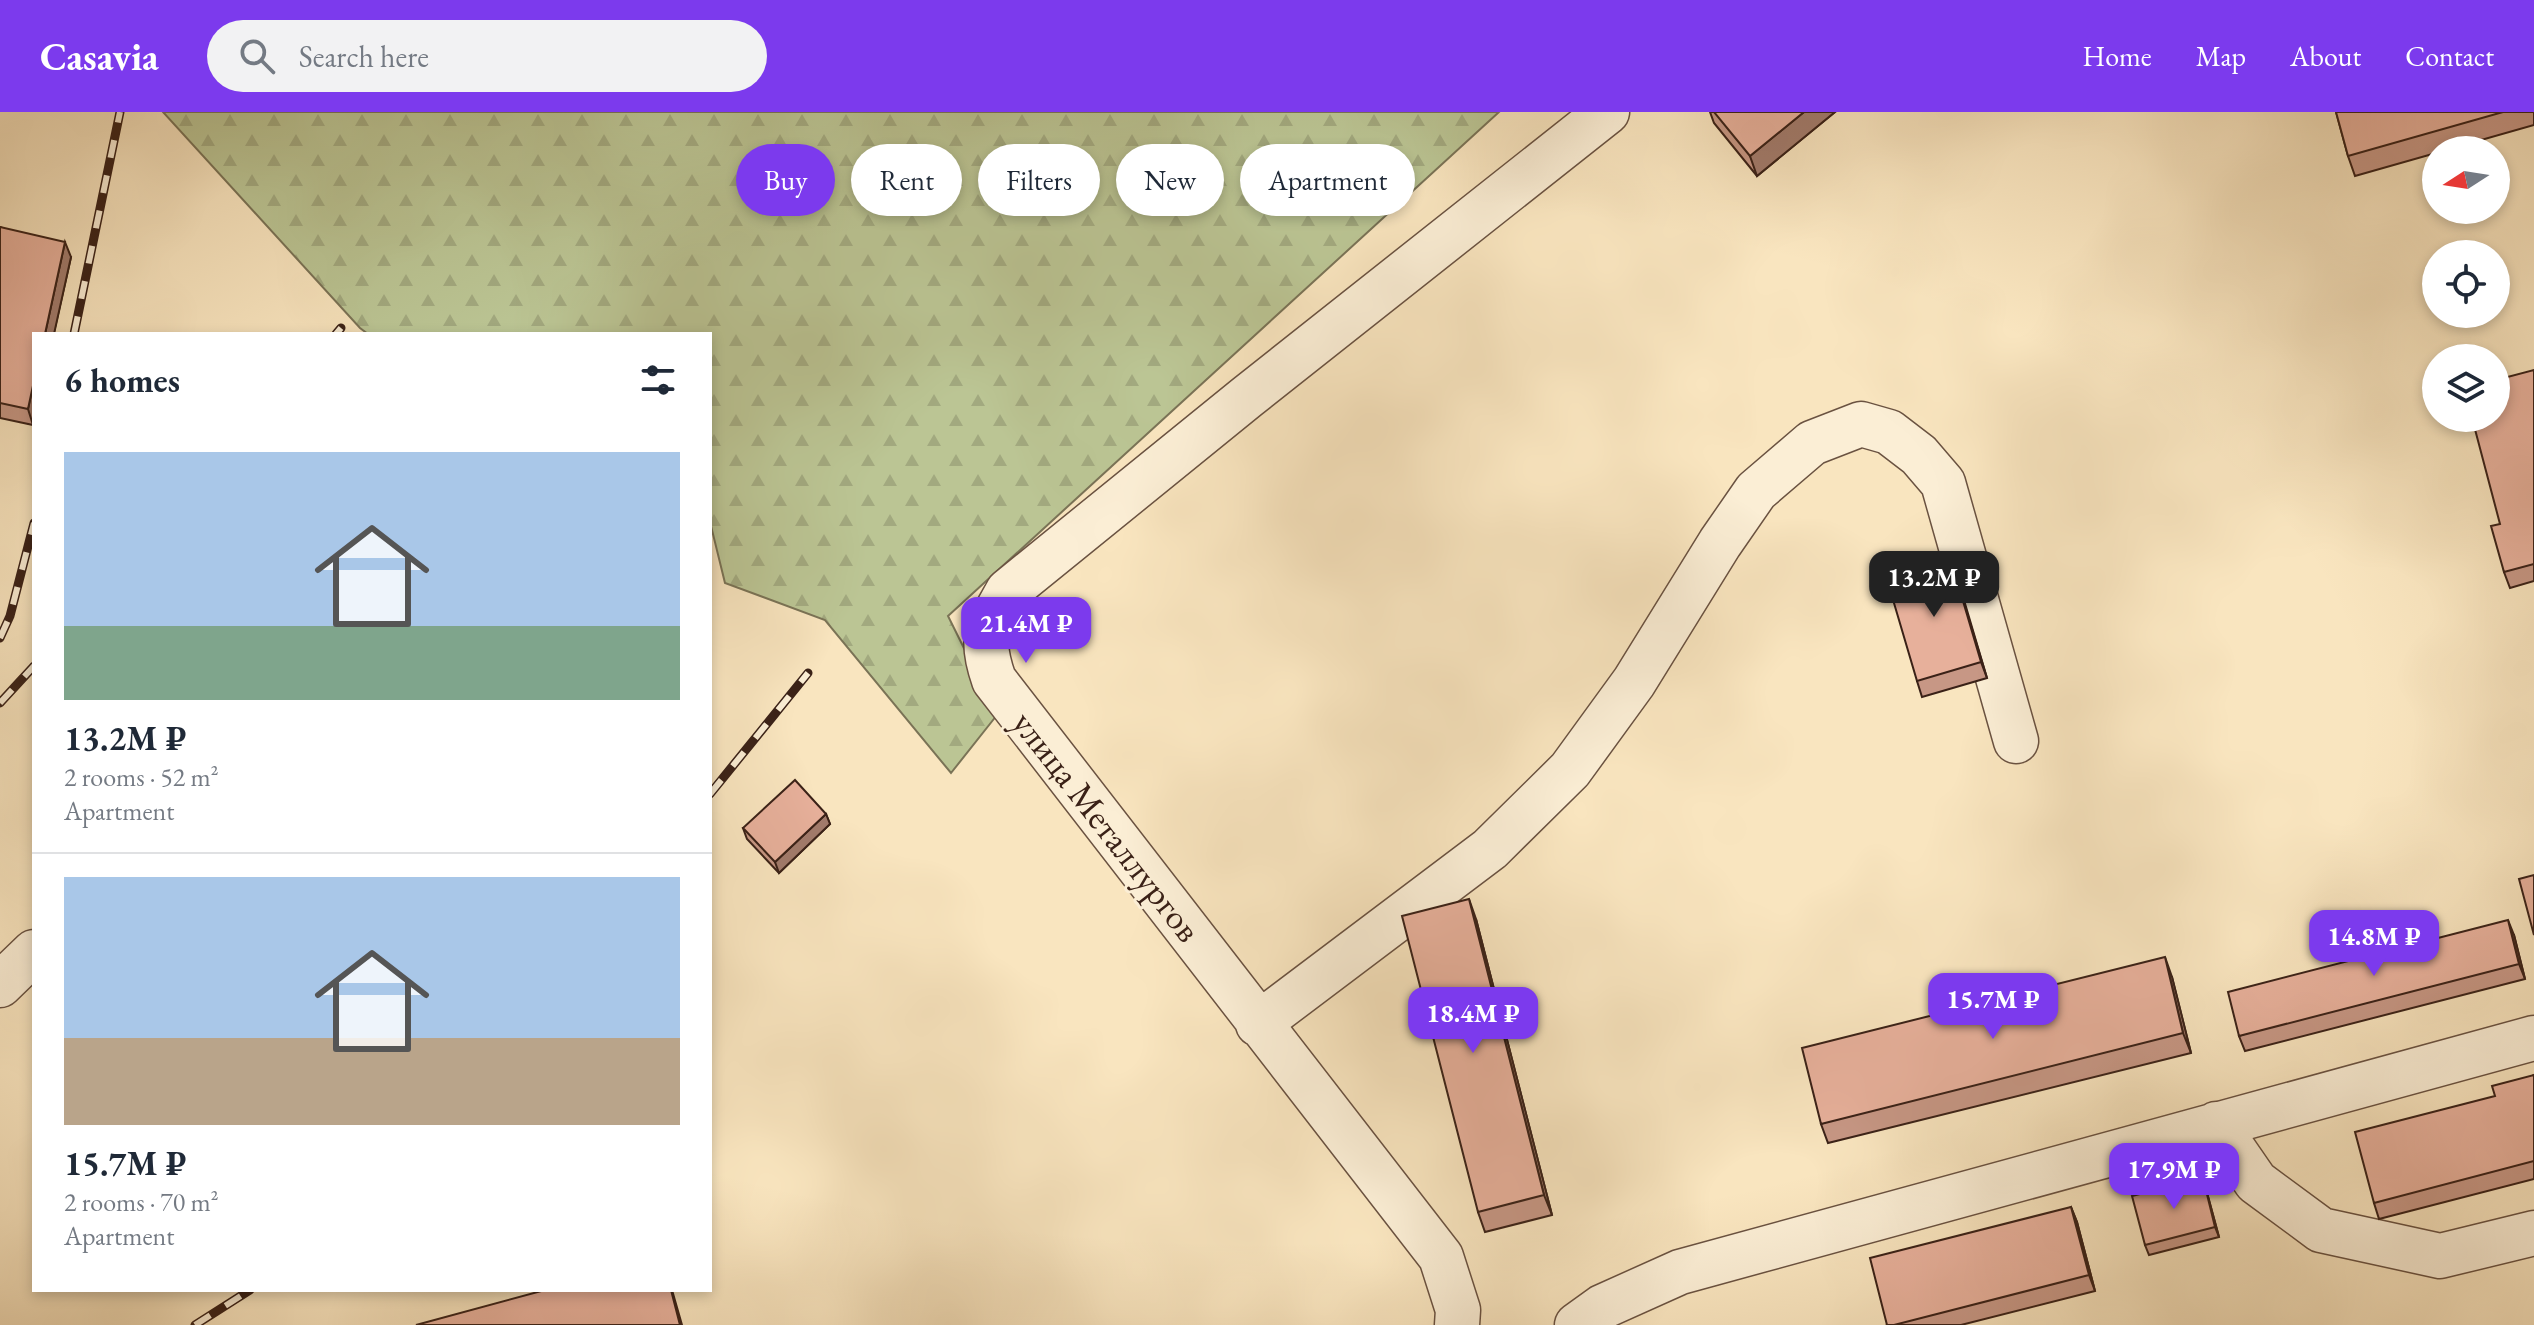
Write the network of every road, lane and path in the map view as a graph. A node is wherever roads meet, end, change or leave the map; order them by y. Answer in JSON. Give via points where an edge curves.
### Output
{"nodes":[{"id":1,"x":1607,"y":112,"type":"edge"},
{"id":2,"x":2016,"y":741,"type":"dead end"},
{"id":3,"x":32,"y":954,"type":"edge"},
{"id":4,"x":0,"y":985,"type":"edge"},
{"id":5,"x":1258,"y":1024,"type":"junction"},
{"id":6,"x":2534,"y":1038,"type":"edge"},
{"id":7,"x":2216,"y":1124,"type":"junction"},
{"id":8,"x":2534,"y":1233,"type":"edge"},
{"id":9,"x":1457,"y":1325,"type":"edge"},
{"id":10,"x":1577,"y":1325,"type":"edge"}],
"edges":[{"from":1,"to":5,"type":"street","name":"улица Металлургов","via":[[1008,591],[987,628],[984,654],[994,680]]},
{"from":2,"to":5,"type":"street","via":[[1943,483],[1889,432],[1861,424],[1812,443],[1756,491],[1634,682],[1570,770],[1490,849]]},
{"from":3,"to":4,"type":"street"},
{"from":5,"to":9,"type":"street","name":"улица Металлургов","via":[[1441,1257],[1458,1310]]},
{"from":6,"to":7,"type":"street"},
{"from":7,"to":8,"type":"street","via":[[2256,1182],[2321,1230],[2440,1256]]},
{"from":7,"to":10,"type":"street","via":[[1680,1272],[1602,1307]]}]}
